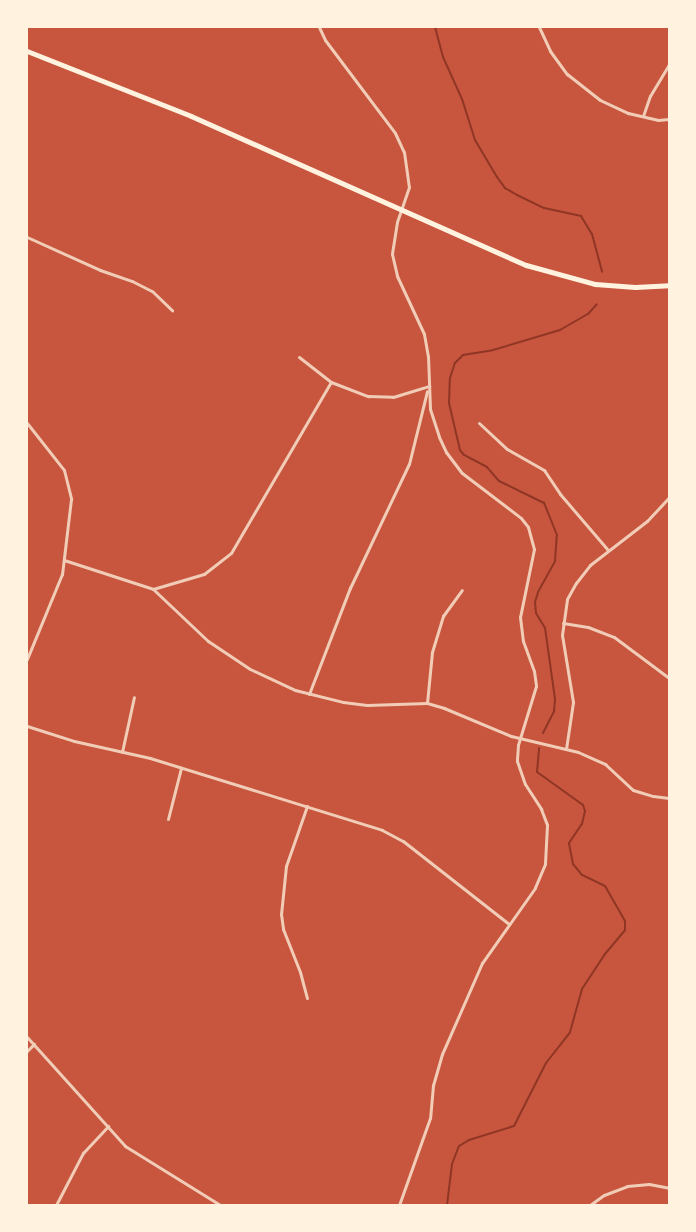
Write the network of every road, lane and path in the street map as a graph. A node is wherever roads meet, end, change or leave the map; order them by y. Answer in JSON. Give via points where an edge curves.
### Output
{"nodes":[{"id":1,"x":319,"y":27,"type":"edge"},
{"id":2,"x":538,"y":27,"type":"edge"},
{"id":3,"x":27,"y":51,"type":"edge"},
{"id":4,"x":669,"y":64,"type":"edge"},
{"id":5,"x":643,"y":117,"type":"junction"},
{"id":6,"x":669,"y":119,"type":"edge"},
{"id":7,"x":401,"y":209,"type":"junction"},
{"id":8,"x":27,"y":237,"type":"edge"},
{"id":9,"x":669,"y":285,"type":"edge"},
{"id":10,"x":172,"y":310,"type":"dead end"},
{"id":11,"x":299,"y":357,"type":"dead end"},
{"id":12,"x":331,"y":382,"type":"junction"},
{"id":13,"x":429,"y":386,"type":"junction"},
{"id":14,"x":27,"y":423,"type":"edge"},
{"id":15,"x":479,"y":423,"type":"dead end"},
{"id":16,"x":669,"y":497,"type":"edge"},
{"id":17,"x":608,"y":550,"type":"junction"},
{"id":18,"x":64,"y":560,"type":"junction"},
{"id":19,"x":153,"y":589,"type":"junction"},
{"id":20,"x":462,"y":590,"type":"dead end"},
{"id":21,"x":562,"y":623,"type":"junction"},
{"id":22,"x":27,"y":659,"type":"edge"},
{"id":23,"x":669,"y":678,"type":"edge"},
{"id":24,"x":309,"y":694,"type":"junction"},
{"id":25,"x":134,"y":697,"type":"dead end"},
{"id":26,"x":427,"y":703,"type":"junction"},
{"id":27,"x":27,"y":726,"type":"edge"},
{"id":28,"x":520,"y":737,"type":"junction"},
{"id":29,"x":566,"y":748,"type":"junction"},
{"id":30,"x":122,"y":752,"type":"junction"},
{"id":31,"x":181,"y":768,"type":"junction"},
{"id":32,"x":669,"y":798,"type":"edge"},
{"id":33,"x":307,"y":806,"type":"junction"},
{"id":34,"x":168,"y":819,"type":"dead end"},
{"id":35,"x":509,"y":924,"type":"junction"},
{"id":36,"x":307,"y":998,"type":"dead end"},
{"id":37,"x":27,"y":1037,"type":"edge"},
{"id":38,"x":34,"y":1044,"type":"junction"},
{"id":39,"x":27,"y":1051,"type":"edge"},
{"id":40,"x":108,"y":1126,"type":"junction"},
{"id":41,"x":669,"y":1188,"type":"edge"},
{"id":42,"x":56,"y":1205,"type":"edge"},
{"id":43,"x":220,"y":1205,"type":"edge"},
{"id":44,"x":399,"y":1205,"type":"edge"},
{"id":45,"x":590,"y":1205,"type":"edge"}],
"edges":[{"from":1,"to":7,"type":"street","via":[[401,144],[409,184]]},
{"from":2,"to":5,"type":"street","via":[[554,57],[574,81],[619,110]]},
{"from":3,"to":7,"type":"main road","via":[[191,116]]},
{"from":4,"to":5,"type":"street"},
{"from":5,"to":6,"type":"street"},
{"from":7,"to":9,"type":"main road","via":[[499,255],[558,276],[595,284]]},
{"from":7,"to":13,"type":"street","via":[[392,254],[397,276],[424,334]]},
{"from":8,"to":10,"type":"street","via":[[152,291]]},
{"from":11,"to":12,"type":"street"},
{"from":12,"to":13,"type":"street","via":[[357,394],[380,398],[405,395]]},
{"from":12,"to":19,"type":"street","via":[[231,553],[204,574]]},
{"from":13,"to":24,"type":"street","via":[[409,464],[350,588]]},
{"from":13,"to":28,"type":"street","via":[[430,409],[453,463],[520,518],[533,539],[534,559],[520,617],[536,686]]},
{"from":14,"to":18,"type":"street","via":[[60,463],[70,484]]},
{"from":15,"to":17,"type":"street","via":[[507,449],[544,470]]},
{"from":16,"to":17,"type":"street","via":[[647,521]]},
{"from":17,"to":21,"type":"street","via":[[576,583],[567,599]]},
{"from":18,"to":19,"type":"street"},
{"from":18,"to":22,"type":"street","via":[[62,574]]},
{"from":19,"to":24,"type":"street","via":[[208,641],[230,656]]},
{"from":20,"to":26,"type":"street","via":[[443,616],[432,652]]},
{"from":21,"to":23,"type":"street","via":[[614,637]]},
{"from":21,"to":29,"type":"street","via":[[573,702]]},
{"from":24,"to":26,"type":"street","via":[[367,705]]},
{"from":25,"to":30,"type":"street"},
{"from":26,"to":28,"type":"street"},
{"from":27,"to":30,"type":"street"},
{"from":28,"to":29,"type":"street"},
{"from":28,"to":35,"type":"street","via":[[519,769],[541,809],[548,844],[537,884]]},
{"from":29,"to":32,"type":"street","via":[[605,764],[641,793]]},
{"from":30,"to":31,"type":"street"},
{"from":31,"to":33,"type":"street"},
{"from":31,"to":34,"type":"street"},
{"from":33,"to":35,"type":"street","via":[[382,830],[403,841]]},
{"from":33,"to":36,"type":"street","via":[[286,866],[281,896],[283,929]]},
{"from":35,"to":44,"type":"street","via":[[482,963],[442,1054],[433,1085],[430,1118]]},
{"from":37,"to":38,"type":"street"},
{"from":38,"to":39,"type":"street"},
{"from":38,"to":40,"type":"street"},
{"from":40,"to":42,"type":"street","via":[[83,1153]]},
{"from":40,"to":43,"type":"street","via":[[125,1146]]},
{"from":41,"to":45,"type":"street","via":[[649,1184],[627,1186]]}]}
